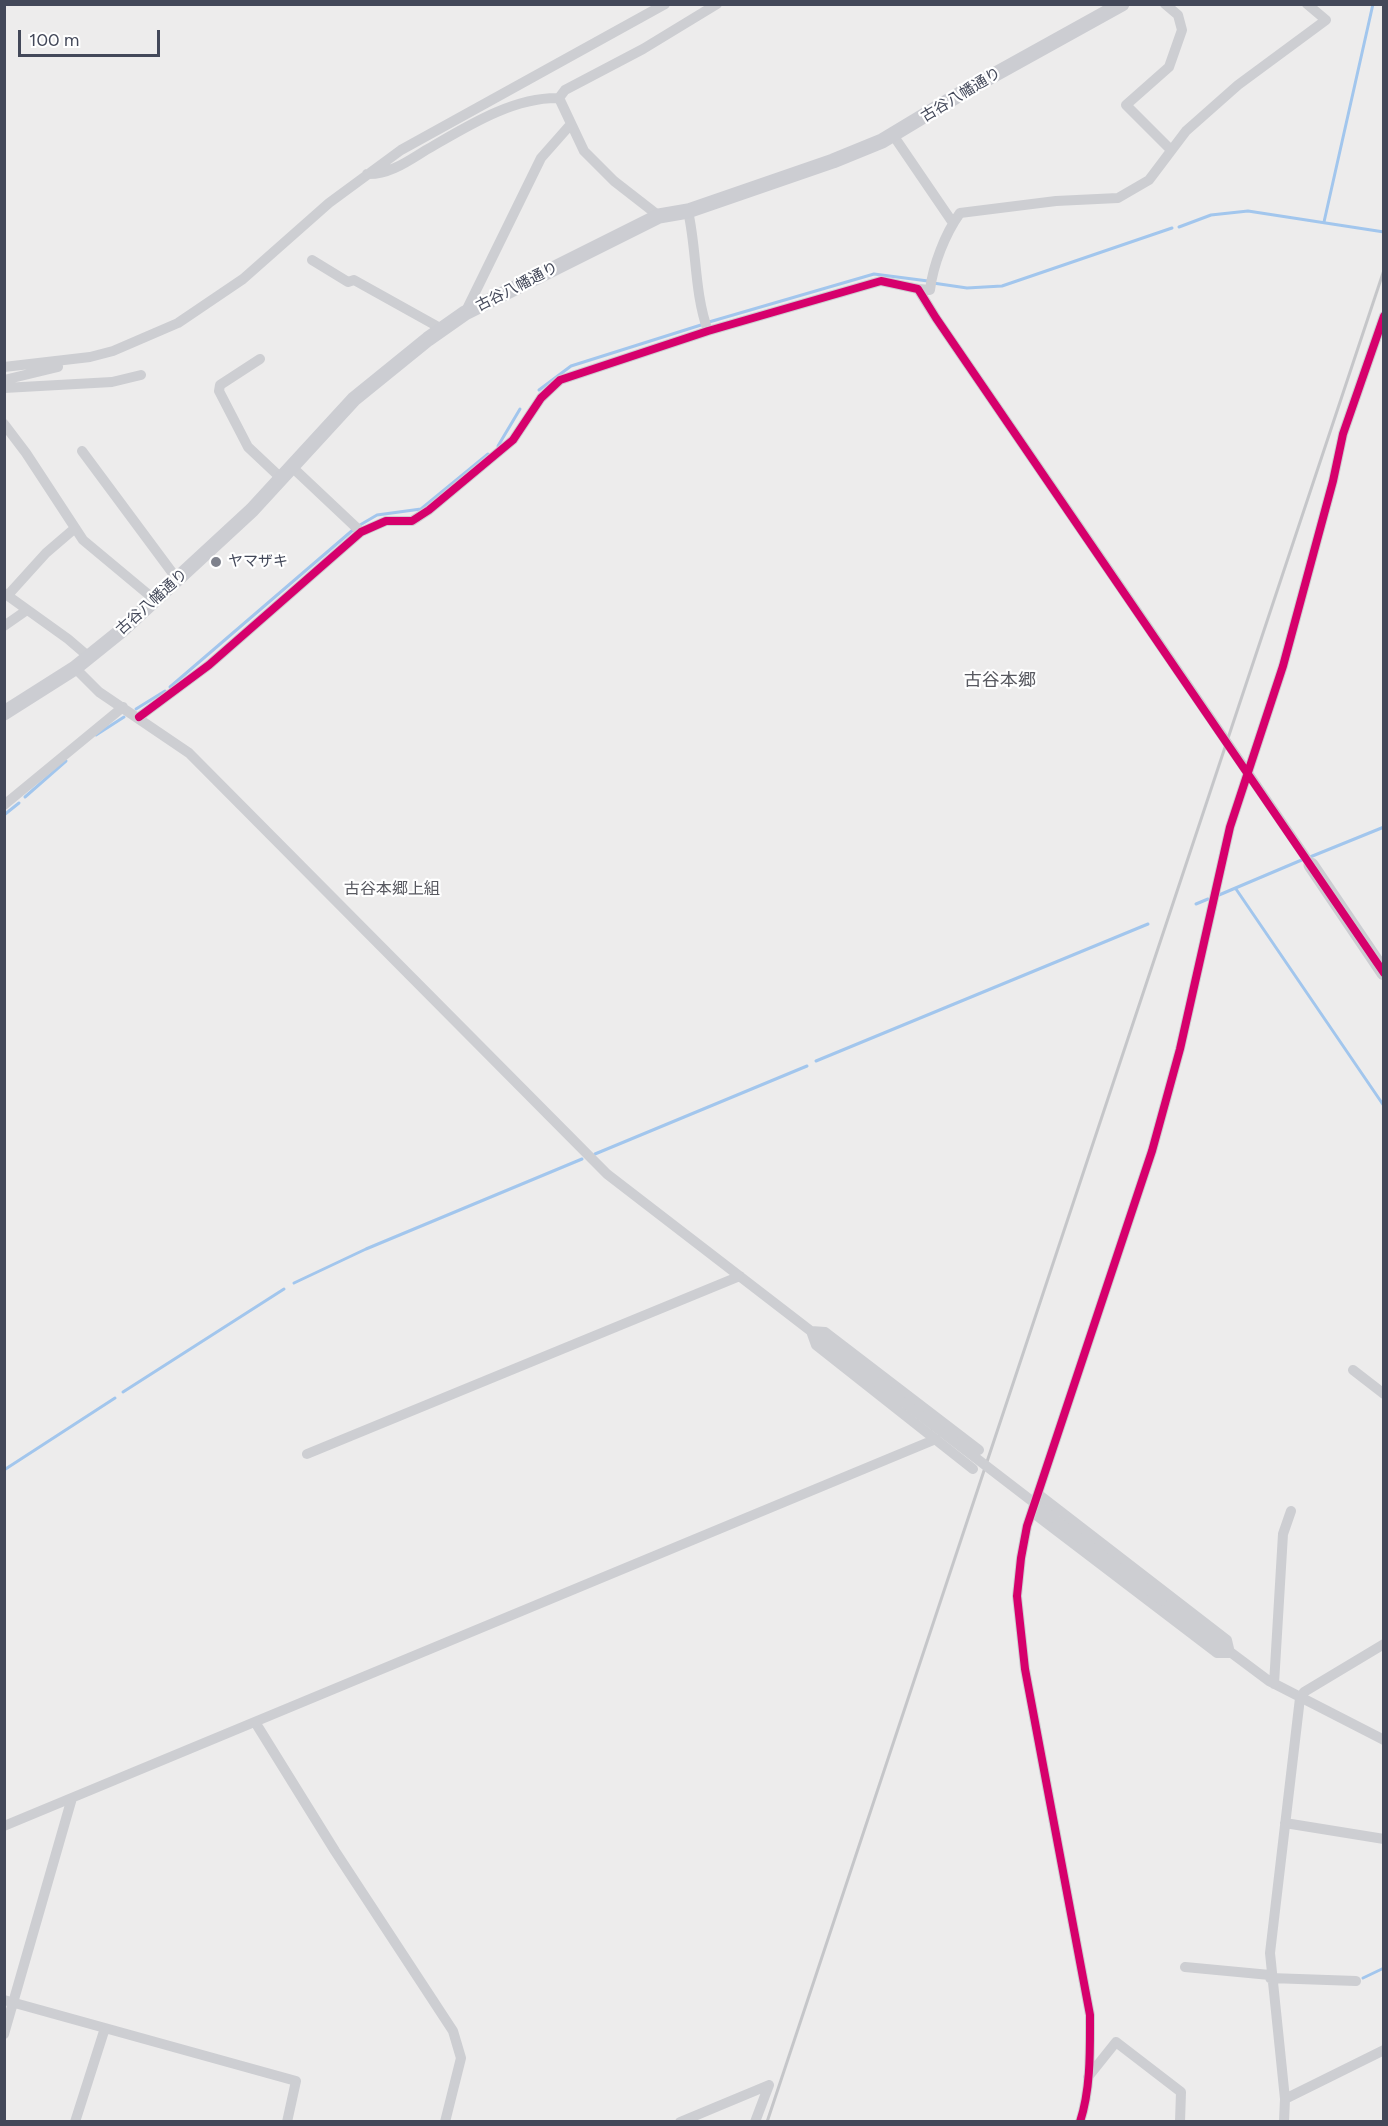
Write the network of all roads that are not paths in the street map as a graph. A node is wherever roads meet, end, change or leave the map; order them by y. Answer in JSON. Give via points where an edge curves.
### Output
{"nodes":[{"id":1,"x":665,"y":4,"type":"edge"},
{"id":2,"x":717,"y":4,"type":"edge"},
{"id":3,"x":1122,"y":4,"type":"edge"},
{"id":4,"x":1166,"y":4,"type":"edge"},
{"id":5,"x":1306,"y":4,"type":"edge"},
{"id":6,"x":559,"y":98,"type":"junction"},
{"id":7,"x":571,"y":124,"type":"junction"},
{"id":8,"x":893,"y":135,"type":"junction"},
{"id":9,"x":1171,"y":150,"type":"junction"},
{"id":10,"x":367,"y":174,"type":"junction"},
{"id":11,"x":688,"y":211,"type":"junction"},
{"id":12,"x":659,"y":216,"type":"junction"},
{"id":13,"x":953,"y":223,"type":"junction"},
{"id":14,"x":312,"y":260,"type":"dead end"},
{"id":15,"x":918,"y":289,"type":"junction"},
{"id":16,"x":465,"y":313,"type":"junction"},
{"id":17,"x":1383,"y":316,"type":"edge"},
{"id":18,"x":442,"y":329,"type":"junction"},
{"id":19,"x":708,"y":331,"type":"junction"},
{"id":20,"x":68,"y":360,"type":"junction"},
{"id":21,"x":260,"y":360,"type":"dead end"},
{"id":22,"x":4,"y":367,"type":"edge"},
{"id":23,"x":141,"y":375,"type":"dead end"},
{"id":24,"x":4,"y":380,"type":"edge"},
{"id":25,"x":4,"y":388,"type":"edge"},
{"id":26,"x":4,"y":424,"type":"edge"},
{"id":27,"x":82,"y":450,"type":"dead end"},
{"id":28,"x":292,"y":467,"type":"junction"},
{"id":29,"x":282,"y":479,"type":"junction"},
{"id":30,"x":74,"y":529,"type":"junction"},
{"id":31,"x":361,"y":532,"type":"junction"},
{"id":32,"x":177,"y":579,"type":"junction"},
{"id":33,"x":6,"y":594,"type":"edge"},
{"id":34,"x":155,"y":600,"type":"junction"},
{"id":35,"x":27,"y":610,"type":"junction"},
{"id":36,"x":4,"y":626,"type":"edge"},
{"id":37,"x":89,"y":657,"type":"junction"},
{"id":38,"x":75,"y":668,"type":"junction"},
{"id":39,"x":123,"y":707,"type":"junction"},
{"id":40,"x":4,"y":713,"type":"edge"},
{"id":41,"x":140,"y":717,"type":"junction"},
{"id":42,"x":1248,"y":772,"type":"junction"},
{"id":43,"x":4,"y":805,"type":"edge"},
{"id":44,"x":1311,"y":865,"type":"joint"},
{"id":45,"x":1383,"y":973,"type":"edge"},
{"id":46,"x":740,"y":1276,"type":"junction"},
{"id":47,"x":811,"y":1331,"type":"junction"},
{"id":48,"x":1353,"y":1370,"type":"dead end"},
{"id":49,"x":1383,"y":1394,"type":"edge"},
{"id":50,"x":936,"y":1439,"type":"junction"},
{"id":51,"x":979,"y":1450,"type":"dead end"},
{"id":52,"x":307,"y":1454,"type":"dead end"},
{"id":53,"x":973,"y":1469,"type":"dead end"},
{"id":54,"x":1038,"y":1494,"type":"junction"},
{"id":55,"x":1291,"y":1511,"type":"dead end"},
{"id":56,"x":1032,"y":1512,"type":"junction"},
{"id":57,"x":1383,"y":1644,"type":"edge"},
{"id":58,"x":1230,"y":1653,"type":"junction"},
{"id":59,"x":1274,"y":1684,"type":"junction"},
{"id":60,"x":1300,"y":1698,"type":"junction"},
{"id":61,"x":255,"y":1722,"type":"junction"},
{"id":62,"x":1383,"y":1740,"type":"edge"},
{"id":63,"x":72,"y":1798,"type":"junction"},
{"id":64,"x":1284,"y":1823,"type":"junction"},
{"id":65,"x":4,"y":1826,"type":"edge"},
{"id":66,"x":1383,"y":1839,"type":"edge"},
{"id":67,"x":1185,"y":1967,"type":"dead end"},
{"id":68,"x":1270,"y":1977,"type":"junction"},
{"id":69,"x":1356,"y":1981,"type":"dead end"},
{"id":70,"x":9,"y":2001,"type":"edge"},
{"id":71,"x":105,"y":2028,"type":"junction"},
{"id":72,"x":4,"y":2034,"type":"edge"},
{"id":73,"x":1383,"y":2050,"type":"edge"},
{"id":74,"x":1088,"y":2077,"type":"junction"},
{"id":75,"x":1285,"y":2099,"type":"junction"},
{"id":76,"x":75,"y":2121,"type":"edge"},
{"id":77,"x":287,"y":2121,"type":"edge"},
{"id":78,"x":445,"y":2121,"type":"edge"},
{"id":79,"x":680,"y":2121,"type":"edge"},
{"id":80,"x":755,"y":2121,"type":"edge"},
{"id":81,"x":1080,"y":2121,"type":"edge"},
{"id":82,"x":1180,"y":2121,"type":"edge"},
{"id":83,"x":1284,"y":2121,"type":"edge"}],
"edges":[{"from":1,"to":10,"type":"street","via":[[401,150]]},
{"from":2,"to":6,"type":"street","via":[[565,90]]},
{"from":3,"to":8,"type":"street","name":"古谷八幡通り"},
{"from":4,"to":9,"type":"street","via":[[1178,15],[1182,30],[1169,67],[1126,105]]},
{"from":5,"to":9,"type":"street","via":[[1326,20],[1238,85],[1186,131]]},
{"from":6,"to":7,"type":"street"},
{"from":6,"to":10,"type":"street","via":[[527,102],[482,119],[403,164],[379,174]]},
{"from":7,"to":12,"type":"street","via":[[584,151],[614,181]]},
{"from":7,"to":16,"type":"street","via":[[542,158]]},
{"from":8,"to":11,"type":"street","name":"古谷八幡通り","via":[[833,161]]},
{"from":8,"to":13,"type":"street"},
{"from":9,"to":13,"type":"street","via":[[1149,180],[1119,198],[960,213]]},
{"from":10,"to":20,"type":"street","via":[[243,279],[178,323],[113,351]]},
{"from":11,"to":12,"type":"street","name":"古谷八幡通り"},
{"from":11,"to":19,"type":"street","via":[[701,312]]},
{"from":12,"to":16,"type":"street","name":"古谷八幡通り"},
{"from":13,"to":15,"type":"street","via":[[930,291]]},
{"from":14,"to":18,"type":"street"},
{"from":15,"to":19,"type":"street","via":[[881,281]]},
{"from":15,"to":42,"type":"street"},
{"from":16,"to":18,"type":"street","name":"古谷八幡通り"},
{"from":17,"to":42,"type":"street","via":[[1343,434],[1283,666]]},
{"from":18,"to":28,"type":"street","name":"古谷八幡通り","via":[[381,374]]},
{"from":19,"to":31,"type":"street","via":[[560,380],[541,398],[513,440],[446,496],[412,521],[386,521]]},
{"from":20,"to":22,"type":"street"},
{"from":20,"to":24,"type":"street","via":[[48,370]]},
{"from":21,"to":29,"type":"street","via":[[220,385],[219,391],[248,447]]},
{"from":23,"to":25,"type":"street","via":[[112,382]]},
{"from":26,"to":30,"type":"street"},
{"from":27,"to":32,"type":"street"},
{"from":28,"to":29,"type":"street","name":"古谷八幡通り"},
{"from":28,"to":31,"type":"street"},
{"from":29,"to":32,"type":"street","name":"古谷八幡通り"},
{"from":30,"to":33,"type":"street","via":[[45,552]]},
{"from":30,"to":34,"type":"street"},
{"from":31,"to":41,"type":"street","via":[[209,665]]},
{"from":32,"to":34,"type":"street","name":"古谷八幡通り"},
{"from":33,"to":35,"type":"street"},
{"from":34,"to":37,"type":"street","name":"古谷八幡通り"},
{"from":35,"to":36,"type":"street"},
{"from":35,"to":37,"type":"street"},
{"from":37,"to":38,"type":"street","name":"古谷八幡通り"},
{"from":38,"to":39,"type":"street","via":[[92,687]]},
{"from":38,"to":40,"type":"street","name":"古谷八幡通り"},
{"from":39,"to":41,"type":"street"},
{"from":39,"to":43,"type":"street"},
{"from":41,"to":46,"type":"street","via":[[189,753],[607,1174]]},
{"from":42,"to":44,"type":"street"},
{"from":42,"to":54,"type":"street","via":[[1230,827],[1180,1049],[1152,1151]]},
{"from":44,"to":45,"type":"street"},
{"from":46,"to":47,"type":"street"},
{"from":46,"to":52,"type":"street"},
{"from":47,"to":50,"type":"street","via":[[816,1345]]},
{"from":47,"to":51,"type":"street","via":[[825,1332]]},
{"from":47,"to":58,"type":"street","bridge":true},
{"from":48,"to":49,"type":"street"},
{"from":50,"to":53,"type":"street"},
{"from":50,"to":61,"type":"street"},
{"from":54,"to":56,"type":"street"},
{"from":54,"to":58,"type":"street","via":[[1227,1640]]},
{"from":55,"to":59,"type":"street","via":[[1283,1534]]},
{"from":56,"to":58,"type":"street","via":[[1217,1653]]},
{"from":56,"to":74,"type":"street","via":[[1020,1558],[1017,1596],[1025,1669],[1090,2015]]},
{"from":57,"to":60,"type":"street"},
{"from":58,"to":59,"type":"street"},
{"from":59,"to":60,"type":"street"},
{"from":60,"to":62,"type":"street"},
{"from":60,"to":64,"type":"street"},
{"from":61,"to":63,"type":"street"},
{"from":61,"to":78,"type":"street","via":[[453,2031],[461,2058]]},
{"from":63,"to":65,"type":"street"},
{"from":63,"to":70,"type":"street"},
{"from":64,"to":66,"type":"street"},
{"from":64,"to":68,"type":"street","via":[[1270,1933]]},
{"from":67,"to":68,"type":"street"},
{"from":68,"to":69,"type":"street"},
{"from":68,"to":75,"type":"street"},
{"from":70,"to":71,"type":"street"},
{"from":70,"to":72,"type":"street"},
{"from":71,"to":76,"type":"street"},
{"from":71,"to":77,"type":"street","via":[[296,2081]]},
{"from":73,"to":75,"type":"street"},
{"from":74,"to":81,"type":"street"},
{"from":74,"to":82,"type":"street","via":[[1116,2042],[1181,2092]]},
{"from":75,"to":83,"type":"street"},
{"from":79,"to":80,"type":"street","via":[[769,2085]]}]}
